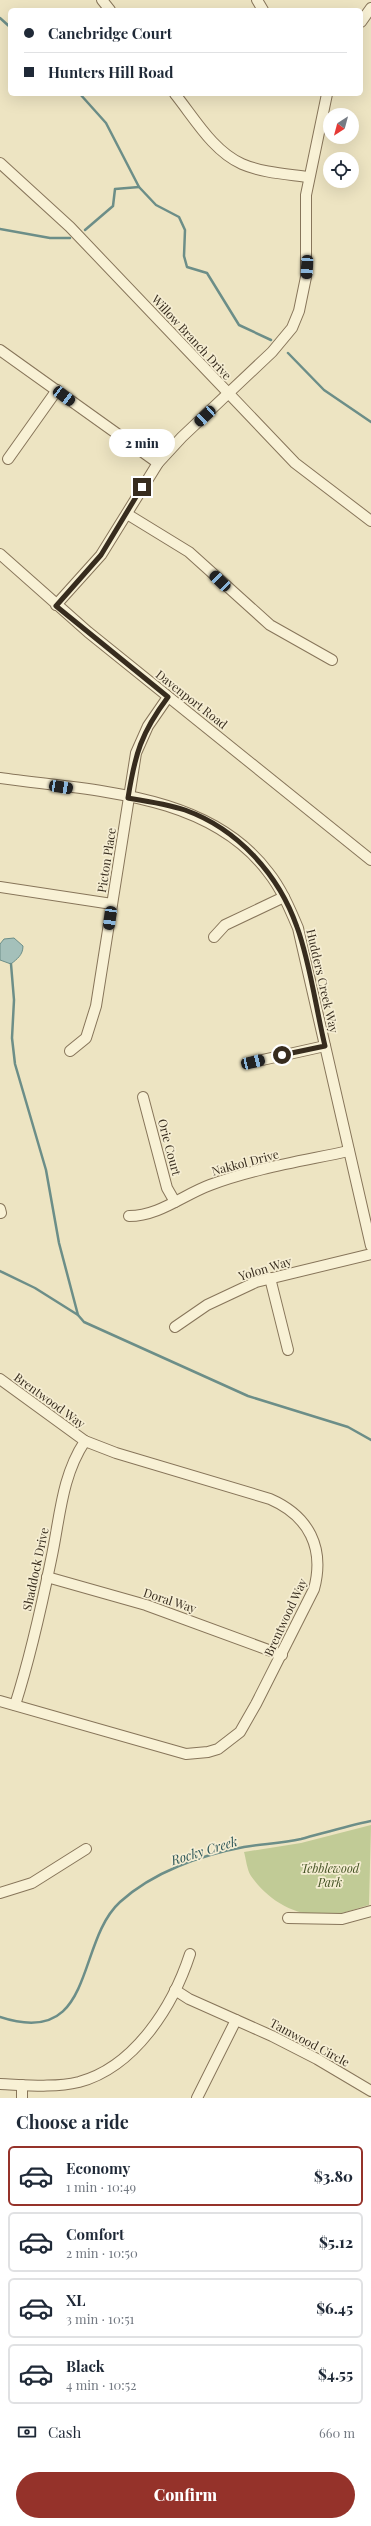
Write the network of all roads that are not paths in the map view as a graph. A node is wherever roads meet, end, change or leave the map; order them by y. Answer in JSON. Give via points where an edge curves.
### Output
{"nodes":[{"id":1,"x":102,"y":0,"type":"edge"},
{"id":2,"x":108,"y":8,"type":"edge"},
{"id":3,"x":371,"y":8,"type":"edge"},
{"id":4,"x":363,"y":19,"type":"edge"},
{"id":5,"x":177,"y":96,"type":"edge"},
{"id":6,"x":327,"y":96,"type":"edge"},
{"id":7,"x":0,"y":163,"type":"edge"},
{"id":8,"x":308,"y":177,"type":"junction"},
{"id":9,"x":0,"y":350,"type":"edge"},
{"id":10,"x":57,"y":390,"type":"junction"},
{"id":11,"x":227,"y":394,"type":"junction"},
{"id":12,"x":8,"y":459,"type":"dead end"},
{"id":13,"x":158,"y":463,"type":"junction"},
{"id":14,"x":127,"y":514,"type":"junction"},
{"id":15,"x":371,"y":521,"type":"edge"},
{"id":16,"x":0,"y":554,"type":"edge"},
{"id":17,"x":56,"y":606,"type":"junction"},
{"id":18,"x":332,"y":660,"type":"dead end"},
{"id":19,"x":168,"y":697,"type":"junction"},
{"id":20,"x":0,"y":778,"type":"edge"},
{"id":21,"x":128,"y":798,"type":"junction"},
{"id":22,"x":371,"y":860,"type":"edge"},
{"id":23,"x":0,"y":887,"type":"edge"},
{"id":24,"x":284,"y":897,"type":"junction"},
{"id":25,"x":112,"y":904,"type":"junction"},
{"id":26,"x":214,"y":937,"type":"dead end"},
{"id":27,"x":325,"y":1046,"type":"junction"},
{"id":28,"x":70,"y":1051,"type":"dead end"},
{"id":29,"x":253,"y":1062,"type":"dead end"},
{"id":30,"x":143,"y":1097,"type":"dead end"},
{"id":31,"x":349,"y":1151,"type":"junction"},
{"id":32,"x":175,"y":1202,"type":"junction"},
{"id":33,"x":129,"y":1216,"type":"dead end"},
{"id":34,"x":371,"y":1246,"type":"edge"},
{"id":35,"x":371,"y":1254,"type":"edge"},
{"id":36,"x":270,"y":1278,"type":"junction"},
{"id":37,"x":175,"y":1327,"type":"dead end"},
{"id":38,"x":288,"y":1350,"type":"dead end"},
{"id":39,"x":0,"y":1380,"type":"edge"},
{"id":40,"x":84,"y":1441,"type":"junction"},
{"id":41,"x":48,"y":1577,"type":"junction"},
{"id":42,"x":282,"y":1655,"type":"junction"},
{"id":43,"x":0,"y":1701,"type":"edge"},
{"id":44,"x":15,"y":1705,"type":"junction"},
{"id":45,"x":86,"y":1849,"type":"dead end"},
{"id":46,"x":0,"y":1893,"type":"edge"},
{"id":47,"x":371,"y":1911,"type":"edge"},
{"id":48,"x":288,"y":1918,"type":"dead end"},
{"id":49,"x":190,"y":1954,"type":"dead end"},
{"id":50,"x":175,"y":1990,"type":"junction"},
{"id":51,"x":236,"y":2020,"type":"junction"},
{"id":52,"x":0,"y":2084,"type":"edge"},
{"id":53,"x":22,"y":2085,"type":"junction"},
{"id":54,"x":371,"y":2091,"type":"edge"},
{"id":55,"x":22,"y":2098,"type":"edge"},
{"id":56,"x":197,"y":2098,"type":"edge"}],
"edges":[{"from":1,"to":2,"type":"street"},
{"from":3,"to":4,"type":"street"},
{"from":5,"to":8,"type":"street","via":[[213,142],[236,161],[276,173]]},
{"from":6,"to":8,"type":"street"},
{"from":7,"to":11,"type":"street","name":"Willow Branch Drive","via":[[70,227]]},
{"from":8,"to":11,"type":"street","via":[[306,277],[299,311],[286,336]]},
{"from":9,"to":10,"type":"street"},
{"from":10,"to":12,"type":"street"},
{"from":10,"to":13,"type":"street"},
{"from":11,"to":13,"type":"street"},
{"from":11,"to":15,"type":"street","name":"Willow Branch Drive","via":[[294,463]]},
{"from":13,"to":14,"type":"street"},
{"from":14,"to":17,"type":"street","via":[[101,555]]},
{"from":14,"to":18,"type":"street","via":[[189,552],[270,626]]},
{"from":16,"to":17,"type":"street","name":"Davenport Road"},
{"from":17,"to":19,"type":"street","name":"Davenport Road"},
{"from":19,"to":21,"type":"street","name":"Picton Place","via":[[140,742]]},
{"from":19,"to":22,"type":"street","name":"Davenport Road"},
{"from":20,"to":21,"type":"street","name":"Hudders Creek Way"},
{"from":21,"to":24,"type":"street","name":"Hudders Creek Way","via":[[184,810],[220,828],[263,866]]},
{"from":21,"to":25,"type":"street","name":"Picton Place"},
{"from":23,"to":25,"type":"street"},
{"from":24,"to":26,"type":"street","via":[[225,925]]},
{"from":24,"to":27,"type":"street","name":"Hudders Creek Way","via":[[298,928]]},
{"from":25,"to":28,"type":"street","name":"Picton Place","via":[[100,985],[90,1028],[83,1041]]},
{"from":27,"to":29,"type":"street"},
{"from":27,"to":31,"type":"street","name":"Hudders Creek Way"},
{"from":30,"to":32,"type":"street","name":"Orie Court","via":[[167,1188]]},
{"from":31,"to":32,"type":"street","name":"Nakkol Drive","via":[[233,1177],[208,1185]]},
{"from":31,"to":34,"type":"street","name":"Hudders Creek Way"},
{"from":32,"to":33,"type":"street","name":"Nakkol Drive","via":[[144,1216]]},
{"from":35,"to":36,"type":"street","name":"Yolon Way"},
{"from":36,"to":37,"type":"street","name":"Yolon Way","via":[[238,1289],[207,1305]]},
{"from":36,"to":38,"type":"street"},
{"from":39,"to":40,"type":"street","name":"Brentwood Way"},
{"from":40,"to":41,"type":"street","name":"Shaddock Drive","via":[[66,1479]]},
{"from":40,"to":42,"type":"street","name":"Brentwood Way","via":[[270,1499],[300,1518],[312,1536],[318,1577]]},
{"from":41,"to":42,"type":"street","name":"Doral Way","via":[[146,1605]]},
{"from":41,"to":44,"type":"street","name":"Shaddock Drive"},
{"from":42,"to":44,"type":"street","name":"Brentwood Way","via":[[240,1732],[223,1746],[208,1752],[186,1754]]},
{"from":43,"to":44,"type":"street","name":"Brentwood Way"},
{"from":45,"to":46,"type":"street","via":[[32,1883]]},
{"from":47,"to":48,"type":"street","via":[[331,1920]]},
{"from":49,"to":50,"type":"street"},
{"from":50,"to":51,"type":"street","name":"Tamwood Circle"},
{"from":50,"to":53,"type":"street","via":[[144,2037],[129,2054],[112,2067],[78,2082]]},
{"from":51,"to":54,"type":"street","name":"Tamwood Circle","via":[[310,2055]]},
{"from":51,"to":56,"type":"street"},
{"from":52,"to":53,"type":"street"},
{"from":53,"to":55,"type":"street"}]}
